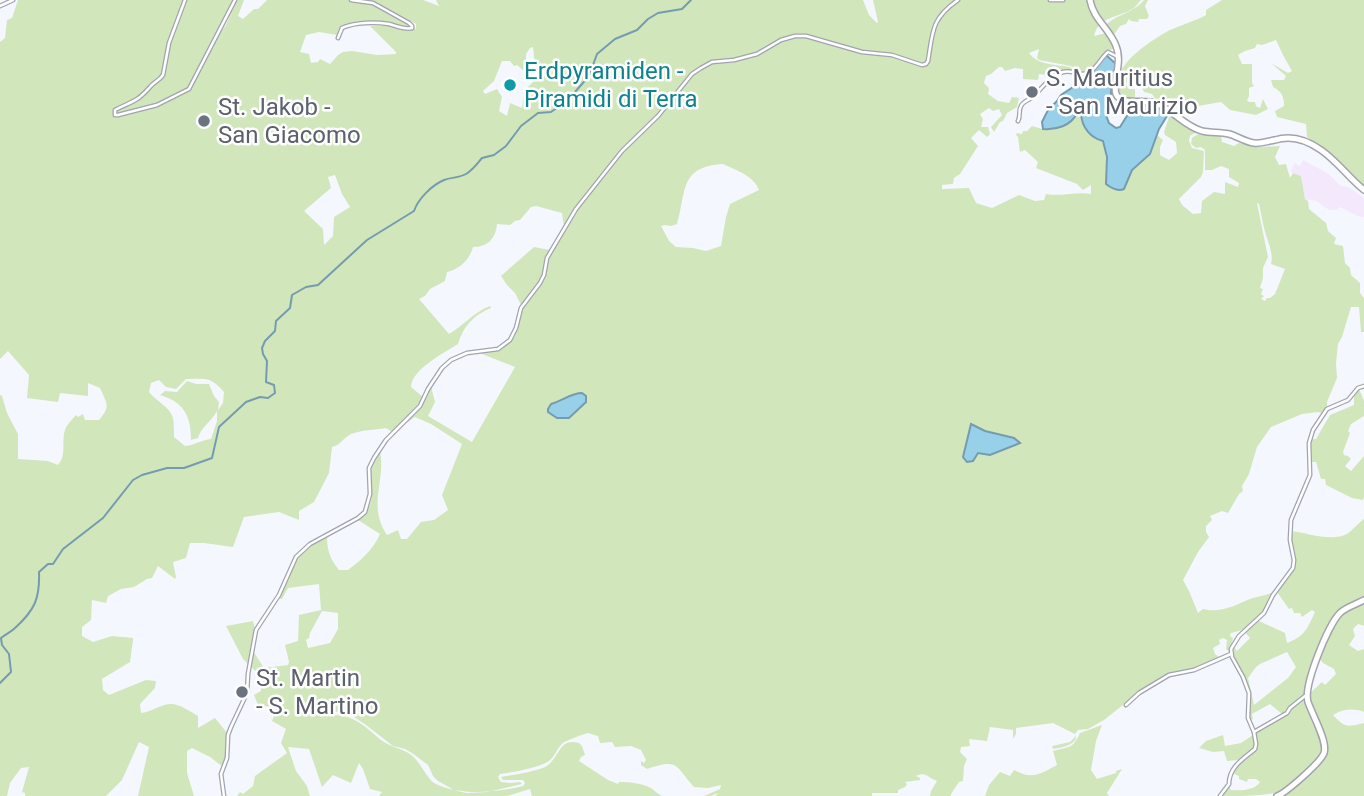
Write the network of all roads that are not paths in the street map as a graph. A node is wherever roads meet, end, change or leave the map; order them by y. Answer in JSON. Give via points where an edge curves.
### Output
{"nodes":[{"id":1,"x":13,"y":0,"type":"edge"},
{"id":2,"x":186,"y":0,"type":"edge"},
{"id":3,"x":235,"y":0,"type":"edge"},
{"id":4,"x":351,"y":0,"type":"edge"},
{"id":5,"x":958,"y":0,"type":"edge"},
{"id":6,"x":1050,"y":0,"type":"edge"},
{"id":7,"x":1063,"y":0,"type":"edge"},
{"id":8,"x":1090,"y":0,"type":"edge"},
{"id":9,"x":0,"y":6,"type":"edge"},
{"id":10,"x":338,"y":38,"type":"dead end"},
{"id":11,"x":1118,"y":57,"type":"junction"},
{"id":12,"x":1018,"y":121,"type":"dead end"},
{"id":13,"x":1364,"y":190,"type":"edge"},
{"id":14,"x":1364,"y":386,"type":"edge"},
{"id":15,"x":1364,"y":600,"type":"edge"},
{"id":16,"x":1231,"y":654,"type":"junction"},
{"id":17,"x":1307,"y":696,"type":"junction"},
{"id":18,"x":1126,"y":705,"type":"dead end"},
{"id":19,"x":1254,"y":732,"type":"junction"},
{"id":20,"x":225,"y":796,"type":"edge"},
{"id":21,"x":1220,"y":796,"type":"edge"},
{"id":22,"x":1277,"y":796,"type":"edge"}],
"edges":[{"from":1,"to":9,"type":"street"},
{"from":2,"to":3,"type":"street","via":[[161,79],[141,98],[115,110],[115,115],[157,105],[189,89]]},
{"from":4,"to":10,"type":"street","via":[[373,4],[412,28],[348,25]]},
{"from":5,"to":20,"type":"street","via":[[934,25],[926,64],[795,36],[757,54],[712,62],[692,74],[576,209],[547,258],[540,284],[521,308],[510,340],[498,349],[467,352],[442,368],[420,406],[374,458],[366,512],[296,557],[256,630],[247,693],[231,727],[221,774]]},
{"from":6,"to":7,"type":"street"},
{"from":8,"to":11,"type":"main road"},
{"from":11,"to":12,"type":"street","via":[[1106,52],[1086,74],[1061,73],[1023,102]]},
{"from":11,"to":13,"type":"main road","via":[[1118,97],[1149,101],[1201,130],[1256,144],[1296,138],[1328,155]]},
{"from":14,"to":16,"type":"street","via":[[1348,400],[1326,409],[1313,430],[1310,475],[1291,520],[1293,568],[1265,613],[1236,639]]},
{"from":15,"to":17,"type":"main road","via":[[1336,618],[1319,652]]},
{"from":16,"to":18,"type":"street","via":[[1169,675]]},
{"from":16,"to":19,"type":"street","via":[[1248,693],[1248,718]]},
{"from":17,"to":19,"type":"street"},
{"from":17,"to":22,"type":"main road","via":[[1325,751]]},
{"from":19,"to":21,"type":"street","via":[[1255,749],[1232,769]]}]}
